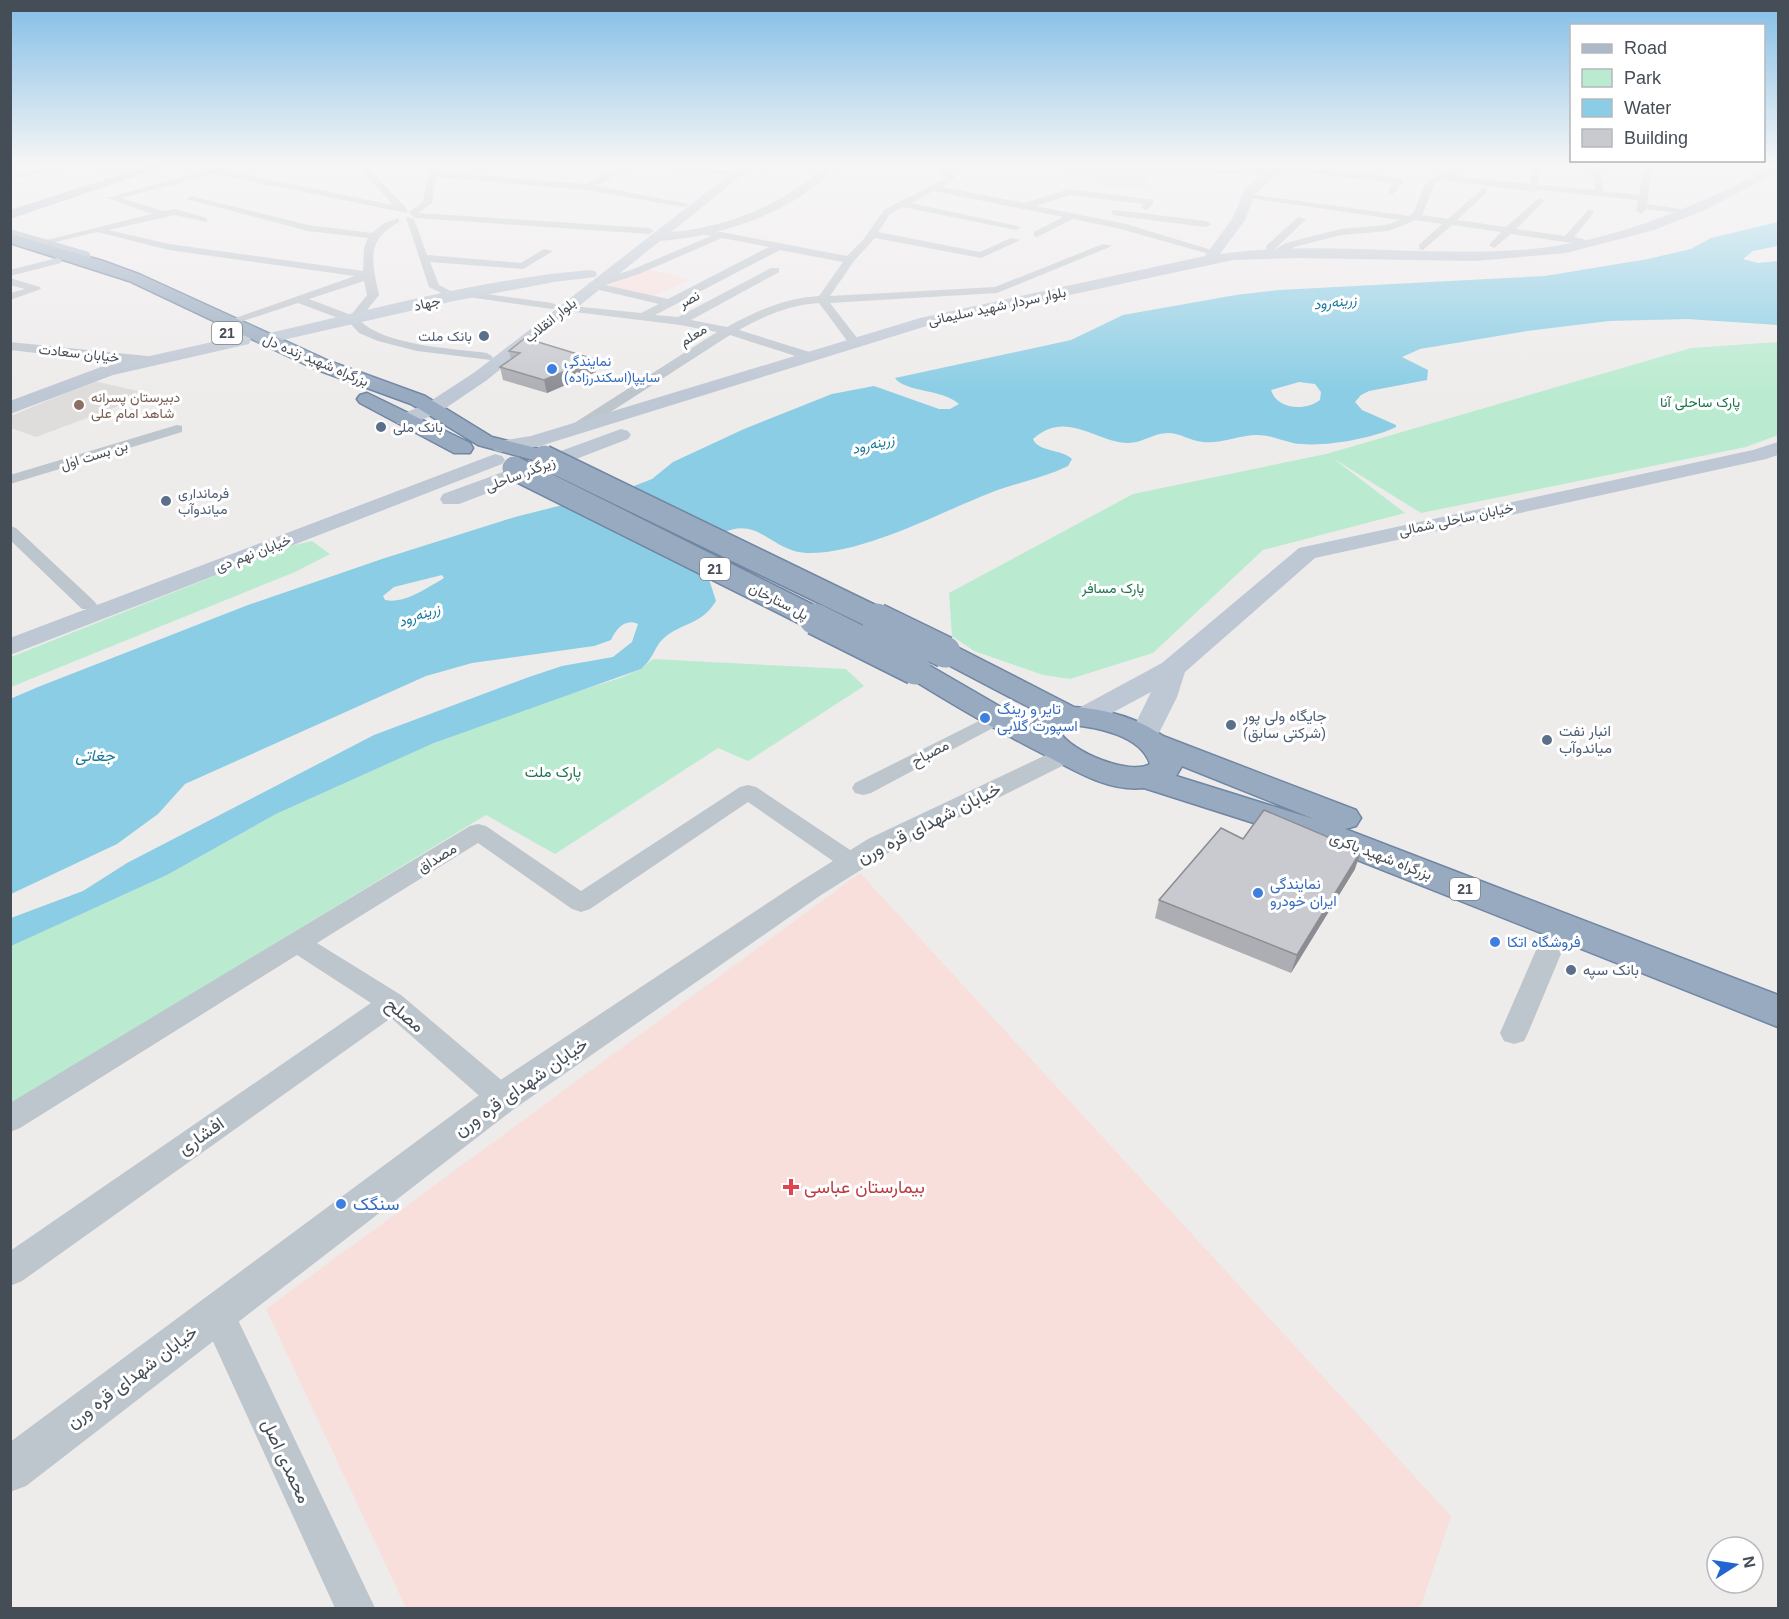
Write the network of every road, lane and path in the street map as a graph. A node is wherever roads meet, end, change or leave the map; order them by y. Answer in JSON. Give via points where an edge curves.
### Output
{"nodes":[{"id":1,"x":22,"y":243,"type":"edge"},
{"id":2,"x":43,"y":243,"type":"edge"},
{"id":3,"x":150,"y":243,"type":"edge"},
{"id":4,"x":372,"y":243,"type":"edge"},
{"id":5,"x":416,"y":243,"type":"edge"},
{"id":6,"x":639,"y":243,"type":"edge"},
{"id":7,"x":704,"y":243,"type":"edge"},
{"id":8,"x":750,"y":243,"type":"edge"},
{"id":9,"x":865,"y":243,"type":"edge"},
{"id":10,"x":916,"y":243,"type":"edge"},
{"id":11,"x":1009,"y":243,"type":"edge"},
{"id":12,"x":1172,"y":243,"type":"edge"},
{"id":13,"x":1225,"y":243,"type":"edge"},
{"id":14,"x":1288,"y":243,"type":"edge"},
{"id":15,"x":1300,"y":243,"type":"edge"},
{"id":16,"x":1428,"y":243,"type":"edge"},
{"id":17,"x":1496,"y":243,"type":"edge"},
{"id":18,"x":1589,"y":243,"type":"edge"},
{"id":19,"x":1593,"y":243,"type":"joint"},
{"id":20,"x":1609,"y":243,"type":"edge"},
{"id":21,"x":10,"y":245,"type":"edge"},
{"id":22,"x":1494,"y":245,"type":"dead end"},
{"id":23,"x":1107,"y":246,"type":"dead end"},
{"id":24,"x":1423,"y":247,"type":"dead end"},
{"id":25,"x":776,"y":248,"type":"junction"},
{"id":26,"x":548,"y":251,"type":"dead end"},
{"id":27,"x":1278,"y":255,"type":"junction"},
{"id":28,"x":1217,"y":256,"type":"junction"},
{"id":29,"x":424,"y":258,"type":"junction"},
{"id":30,"x":69,"y":260,"type":"junction"},
{"id":31,"x":849,"y":261,"type":"junction"},
{"id":32,"x":1242,"y":263,"type":"junction"},
{"id":33,"x":775,"y":270,"type":"dead end"},
{"id":34,"x":10,"y":273,"type":"edge"},
{"id":35,"x":368,"y":275,"type":"junction"},
{"id":36,"x":10,"y":280,"type":"edge"},
{"id":37,"x":592,"y":280,"type":"junction"},
{"id":38,"x":1018,"y":284,"type":"junction"},
{"id":39,"x":1051,"y":294,"type":"junction"},
{"id":40,"x":460,"y":295,"type":"junction"},
{"id":41,"x":10,"y":297,"type":"edge"},
{"id":42,"x":298,"y":299,"type":"junction"},
{"id":43,"x":822,"y":300,"type":"junction"},
{"id":44,"x":666,"y":302,"type":"junction"},
{"id":45,"x":558,"y":307,"type":"junction"},
{"id":46,"x":642,"y":317,"type":"junction"},
{"id":47,"x":353,"y":320,"type":"junction"},
{"id":48,"x":680,"y":321,"type":"junction"},
{"id":49,"x":230,"y":322,"type":"junction"},
{"id":50,"x":728,"y":332,"type":"junction"},
{"id":51,"x":265,"y":339,"type":"junction"},
{"id":52,"x":243,"y":340,"type":"junction"},
{"id":53,"x":855,"y":343,"type":"junction"},
{"id":54,"x":10,"y":346,"type":"edge"},
{"id":55,"x":487,"y":357,"type":"junction"},
{"id":56,"x":812,"y":357,"type":"junction"},
{"id":57,"x":147,"y":361,"type":"junction"},
{"id":58,"x":474,"y":374,"type":"junction"},
{"id":59,"x":711,"y":394,"type":"junction"},
{"id":60,"x":10,"y":408,"type":"edge"},
{"id":61,"x":432,"y":408,"type":"junction"},
{"id":62,"x":397,"y":415,"type":"junction"},
{"id":63,"x":615,"y":420,"type":"junction"},
{"id":64,"x":177,"y":429,"type":"dead end"},
{"id":65,"x":573,"y":430,"type":"junction"},
{"id":66,"x":1779,"y":448,"type":"edge"},
{"id":67,"x":466,"y":450,"type":"junction"},
{"id":68,"x":517,"y":457,"type":"junction"},
{"id":69,"x":10,"y":480,"type":"edge"},
{"id":70,"x":317,"y":522,"type":"junction"},
{"id":71,"x":10,"y":531,"type":"edge"},
{"id":72,"x":88,"y":605,"type":"junction"},
{"id":73,"x":10,"y":634,"type":"edge"},
{"id":74,"x":10,"y":647,"type":"edge"},
{"id":75,"x":1172,"y":669,"type":"junction"},
{"id":76,"x":1077,"y":716,"type":"junction"},
{"id":77,"x":997,"y":718,"type":"junction"},
{"id":78,"x":1150,"y":740,"type":"junction"},
{"id":79,"x":1059,"y":751,"type":"junction"},
{"id":80,"x":1148,"y":778,"type":"junction"},
{"id":81,"x":863,"y":788,"type":"dead end"},
{"id":82,"x":1247,"y":794,"type":"junction"},
{"id":83,"x":852,"y":862,"type":"junction"},
{"id":84,"x":1560,"y":926,"type":"junction"},
{"id":85,"x":299,"y":944,"type":"junction"},
{"id":86,"x":1779,"y":988,"type":"edge"},
{"id":87,"x":392,"y":1003,"type":"junction"},
{"id":88,"x":1779,"y":1011,"type":"edge"},
{"id":89,"x":1514,"y":1033,"type":"dead end"},
{"id":90,"x":502,"y":1098,"type":"junction"},
{"id":91,"x":10,"y":1119,"type":"edge"},
{"id":92,"x":10,"y":1270,"type":"edge"},
{"id":93,"x":217,"y":1313,"type":"junction"},
{"id":94,"x":10,"y":1470,"type":"edge"},
{"id":95,"x":355,"y":1608,"type":"edge"}],
"edges":[{"from":1,"to":30,"type":"highway","number":"21"},
{"from":2,"to":30,"type":"main road","name":"بزرگراه شهید زنده دل","via":[[84,255]]},
{"from":3,"to":35,"type":"street"},
{"from":4,"to":35,"type":"street"},
{"from":5,"to":29,"type":"street"},
{"from":6,"to":37,"type":"main road","name":"بلوار انقلاب"},
{"from":7,"to":37,"type":"street","via":[[635,272]]},
{"from":8,"to":25,"type":"street"},
{"from":9,"to":31,"type":"street"},
{"from":10,"to":11,"type":"street","via":[[981,255]]},
{"from":12,"to":28,"type":"street"},
{"from":13,"to":28,"type":"main road"},
{"from":14,"to":27,"type":"street"},
{"from":15,"to":27,"type":"street","via":[[1282,248]]},
{"from":16,"to":24,"type":"street"},
{"from":17,"to":22,"type":"street"},
{"from":18,"to":19,"type":"street"},
{"from":19,"to":27,"type":"main road","name":"بلوار سردار شهید سلیمانی","via":[[1544,252],[1493,255]]},
{"from":20,"to":27,"type":"main road","name":"بلوار سردار شهید سلیمانی","via":[[1574,252],[1500,258]]},
{"from":21,"to":30,"type":"main road","name":"بزرگراه شهید زنده دل"},
{"from":23,"to":38,"type":"street","name":"معلم"},
{"from":25,"to":31,"type":"street"},
{"from":25,"to":44,"type":"street"},
{"from":26,"to":29,"type":"street","via":[[524,266]]},
{"from":27,"to":28,"type":"main road","name":"بلوار سردار شهید سلیمانی"},
{"from":27,"to":32,"type":"main road","name":"بلوار سردار شهید سلیمانی"},
{"from":28,"to":32,"type":"main road","via":[[1242,257]]},
{"from":28,"to":39,"type":"main road","name":"بلوار سردار شهید سلیمانی"},
{"from":29,"to":40,"type":"street","via":[[434,287]]},
{"from":30,"to":34,"type":"street"},
{"from":30,"to":49,"type":"highway","name":"بزرگراه شهید زنده دل","number":"21","via":[[170,293]]},
{"from":30,"to":52,"type":"highway","name":"بزرگراه شهید زنده دل","number":"21","via":[[157,296]]},
{"from":31,"to":43,"type":"street"},
{"from":32,"to":59,"type":"main road","name":"بلوار سردار شهید سلیمانی","via":[[1178,271],[962,318]]},
{"from":33,"to":48,"type":"street","name":"نصر"},
{"from":35,"to":42,"type":"street"},
{"from":35,"to":47,"type":"street","via":[[372,295]]},
{"from":36,"to":41,"type":"street","via":[[36,289]]},
{"from":37,"to":40,"type":"main road","name":"جهاد","via":[[554,277]]},
{"from":37,"to":44,"type":"street"},
{"from":37,"to":45,"type":"main road","name":"بلوار انقلاب"},
{"from":38,"to":39,"type":"street"},
{"from":38,"to":43,"type":"street","name":"معلم","via":[[997,291]]},
{"from":39,"to":53,"type":"main road","name":"بلوار سردار شهید سلیمانی","via":[[926,321]]},
{"from":40,"to":45,"type":"street"},
{"from":40,"to":47,"type":"main road","name":"جهاد"},
{"from":42,"to":47,"type":"street"},
{"from":42,"to":49,"type":"street"},
{"from":43,"to":50,"type":"street","name":"معلم","via":[[798,301],[760,314]]},
{"from":43,"to":53,"type":"street"},
{"from":44,"to":46,"type":"street"},
{"from":45,"to":46,"type":"street"},
{"from":45,"to":55,"type":"main road","name":"بلوار انقلاب"},
{"from":45,"to":58,"type":"main road","name":"بلوار انقلاب"},
{"from":46,"to":48,"type":"street"},
{"from":47,"to":51,"type":"main road","name":"جهاد"},
{"from":47,"to":55,"type":"street","via":[[363,330],[382,338]]},
{"from":48,"to":50,"type":"street"},
{"from":49,"to":51,"type":"highway","name":"بزرگراه شهید زنده دل","number":"21"},
{"from":50,"to":56,"type":"street"},
{"from":50,"to":65,"type":"street","name":"معلم"},
{"from":51,"to":61,"type":"highway","name":"بزرگراه شهید زنده دل","number":"21"},
{"from":52,"to":57,"type":"main road"},
{"from":52,"to":62,"type":"highway","name":"بزرگراه شهید زنده دل","number":"21"},
{"from":53,"to":56,"type":"main road","name":"بلوار سردار شهید سلیمانی"},
{"from":54,"to":57,"type":"street","name":"خیابان سعادت"},
{"from":55,"to":58,"type":"main road","name":"بلوار انقلاب"},
{"from":56,"to":63,"type":"main road","name":"بلوار سردار شهید سلیمانی"},
{"from":57,"to":60,"type":"main road","via":[[107,371]]},
{"from":58,"to":61,"type":"main road","name":"بلوار انقلاب"},
{"from":59,"to":63,"type":"main road","name":"بلوار سردار شهید سلیمانی"},
{"from":59,"to":70,"type":"main road","name":"زیرگذر ساحلی","via":[[678,413],[445,501],[362,524]]},
{"from":61,"to":62,"type":"main road","name":"بلوار انقلاب"},
{"from":61,"to":68,"type":"highway","number":"21"},
{"from":62,"to":67,"type":"highway","number":"21"},
{"from":63,"to":65,"type":"main road","name":"بلوار سردار شهید سلیمانی"},
{"from":63,"to":68,"type":"main road","name":"بلوار سردار شهید سلیمانی"},
{"from":64,"to":69,"type":"street","name":"بن بست اول"},
{"from":65,"to":68,"type":"main road","name":"بلوار سردار شهید سلیمانی","via":[[533,442]]},
{"from":66,"to":75,"type":"main road","name":"خیابان ساحلی شمالی","via":[[1307,552]]},
{"from":67,"to":68,"type":"highway","number":"21"},
{"from":67,"to":70,"type":"main road","name":"خیابان نهم دی","via":[[449,466]]},
{"from":68,"to":70,"type":"main road","name":"خیابان نهم دی"},
{"from":68,"to":76,"type":"highway","name":"پل ستارخان","number":"21","bridge":true},
{"from":68,"to":77,"type":"highway","name":"پل ستارخان","number":"21","bridge":true,"via":[[915,669]]},
{"from":70,"to":72,"type":"main road","name":"خیابان نهم دی"},
{"from":70,"to":74,"type":"main road","name":"خیابان نهم دی"},
{"from":71,"to":72,"type":"street"},
{"from":72,"to":73,"type":"main road","name":"خیابان نهم دی"},
{"from":75,"to":76,"type":"main road","name":"خیابان ساحلی شمالی"},
{"from":75,"to":78,"type":"main road"},
{"from":76,"to":78,"type":"highway","name":"بزرگراه شهید باکری"},
{"from":76,"to":79,"type":"highway","via":[[1049,722],[1045,732]]},
{"from":77,"to":79,"type":"highway","number":"21"},
{"from":77,"to":81,"type":"street","name":"مصباح"},
{"from":78,"to":80,"type":"highway","via":[[1166,756],[1167,767]]},
{"from":78,"to":82,"type":"highway","name":"بزرگراه شهید باکری","number":"21"},
{"from":79,"to":80,"type":"highway","name":"بزرگراه شهید باکری","via":[[1114,775]]},
{"from":79,"to":83,"type":"street","name":"خیابان شهدای قره ورن"},
{"from":80,"to":82,"type":"highway","name":"بزرگراه شهید باکری","number":"21"},
{"from":82,"to":84,"type":"highway","name":"بزرگراه شهید باکری","number":"21","via":[[1319,832]]},
{"from":82,"to":86,"type":"highway","name":"بزرگراه شهید باکری","number":"21"},
{"from":83,"to":85,"type":"street","name":"مصداق","via":[[748,792],[581,903],[478,832]]},
{"from":83,"to":90,"type":"street","name":"خیابان شهدای قره ورن"},
{"from":84,"to":88,"type":"highway","name":"بزرگراه شهید باکری","number":"21"},
{"from":84,"to":89,"type":"street"},
{"from":85,"to":87,"type":"street","name":"مصلح"},
{"from":85,"to":91,"type":"street","name":"مصداق"},
{"from":87,"to":90,"type":"street","name":"مصلح"},
{"from":87,"to":92,"type":"street","name":"افشاری"},
{"from":90,"to":93,"type":"street","name":"خیابان شهدای قره ورن"},
{"from":93,"to":94,"type":"street","name":"خیابان شهدای قره ورن"},
{"from":93,"to":95,"type":"street","name":"محمدی اصل"}]}
